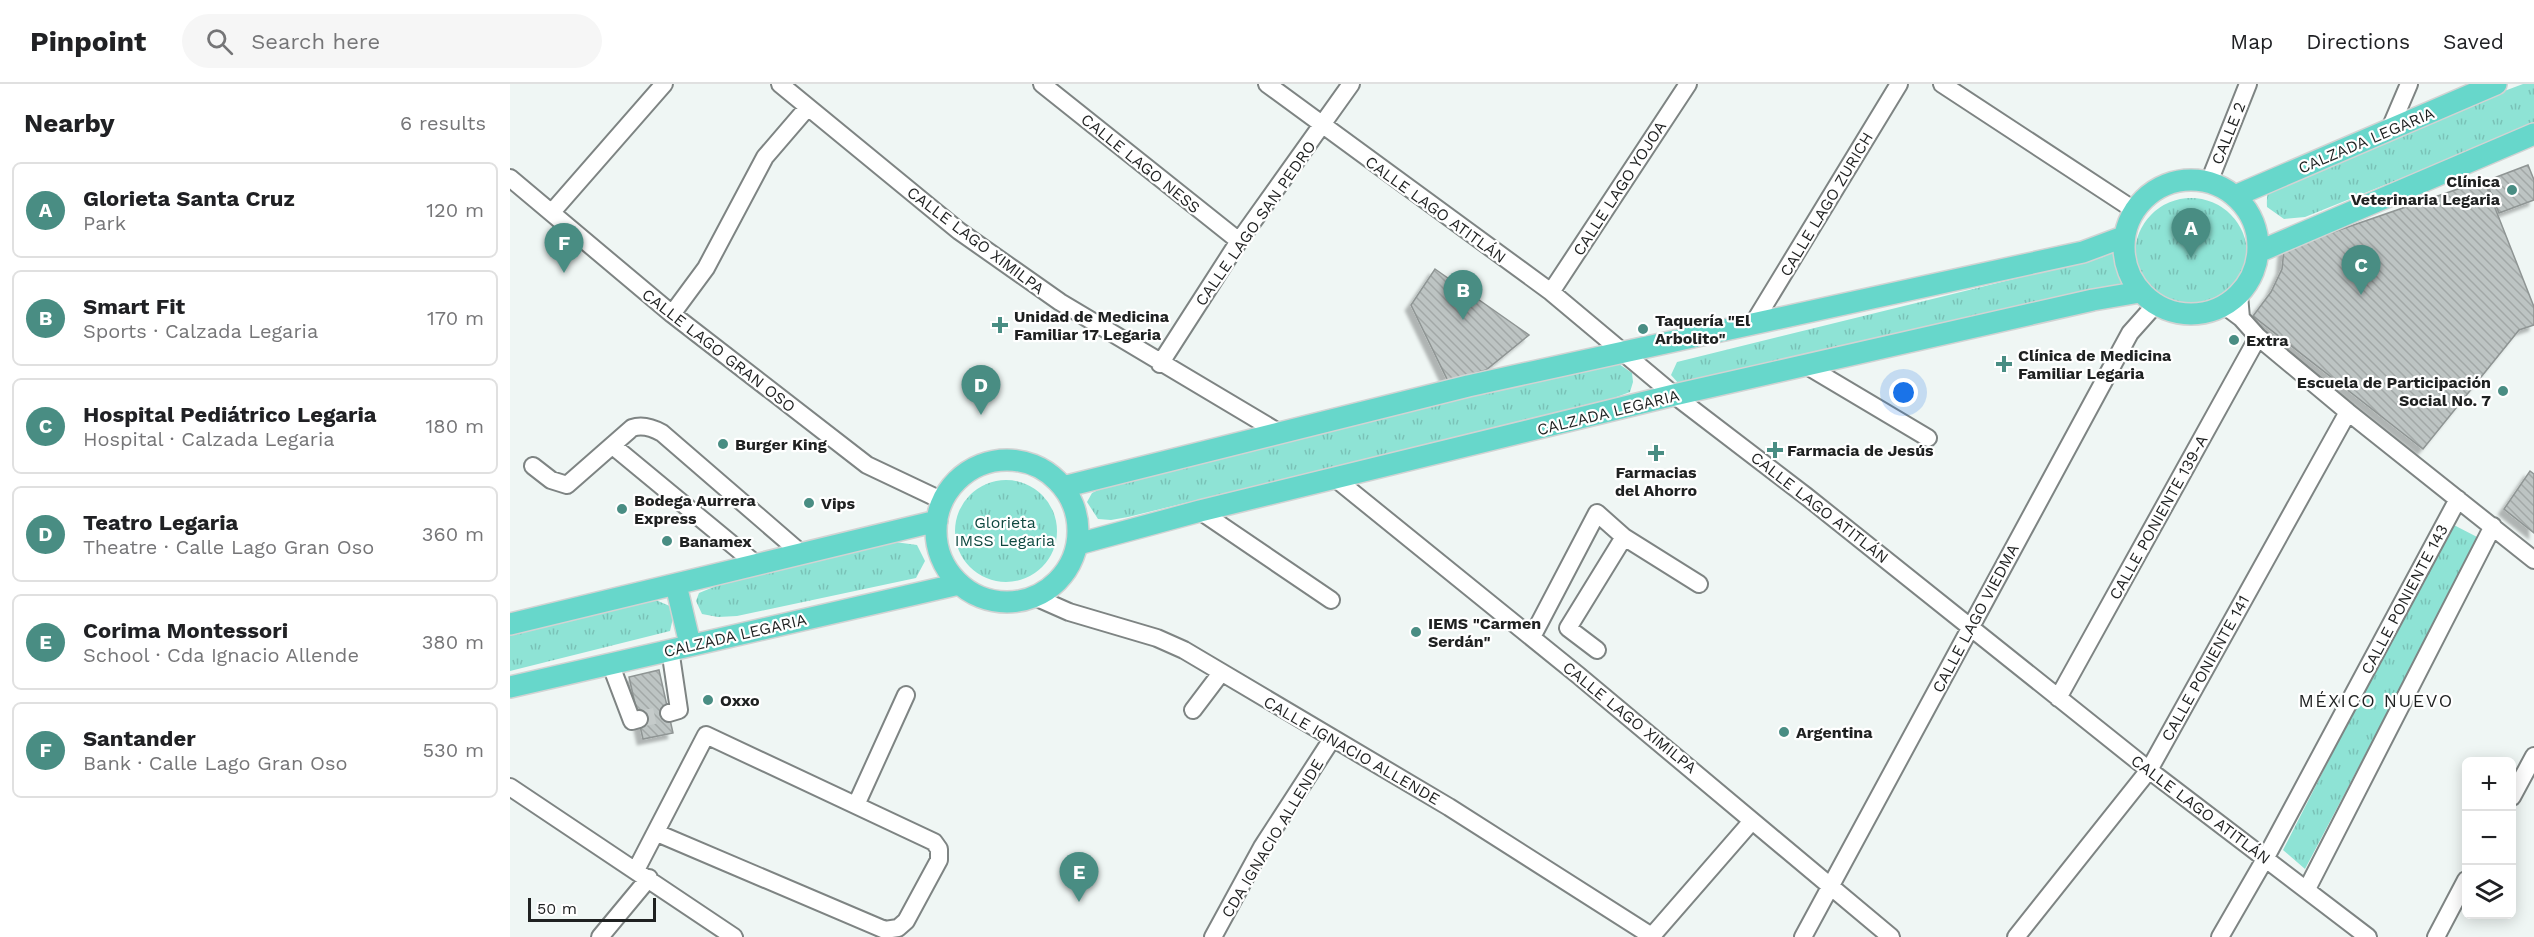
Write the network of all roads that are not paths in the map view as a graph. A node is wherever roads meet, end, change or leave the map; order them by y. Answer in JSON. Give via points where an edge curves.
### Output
{"nodes":[{"id":1,"x":664,"y":84,"type":"edge"},
{"id":2,"x":780,"y":84,"type":"edge"},
{"id":3,"x":1042,"y":84,"type":"edge"},
{"id":4,"x":1267,"y":84,"type":"edge"},
{"id":5,"x":1351,"y":84,"type":"edge"},
{"id":6,"x":1688,"y":84,"type":"edge"},
{"id":7,"x":1899,"y":84,"type":"edge"},
{"id":8,"x":1942,"y":84,"type":"edge"},
{"id":9,"x":2248,"y":84,"type":"edge"},
{"id":10,"x":2409,"y":84,"type":"edge"},
{"id":11,"x":2496,"y":84,"type":"edge"},
{"id":12,"x":808,"y":107,"type":"junction"},
{"id":13,"x":1322,"y":126,"type":"junction"},
{"id":14,"x":2389,"y":131,"type":"junction"},
{"id":15,"x":2534,"y":134,"type":"edge"},
{"id":16,"x":510,"y":178,"type":"edge"},
{"id":17,"x":2209,"y":182,"type":"junction"},
{"id":18,"x":2235,"y":196,"type":"junction"},
{"id":19,"x":2134,"y":210,"type":"junction"},
{"id":20,"x":552,"y":212,"type":"junction"},
{"id":21,"x":2123,"y":237,"type":"junction"},
{"id":22,"x":1239,"y":241,"type":"junction"},
{"id":23,"x":2258,"y":252,"type":"junction"},
{"id":24,"x":1551,"y":292,"type":"junction"},
{"id":25,"x":2148,"y":298,"type":"junction"},
{"id":26,"x":2235,"y":306,"type":"junction"},
{"id":27,"x":672,"y":314,"type":"junction"},
{"id":28,"x":1753,"y":324,"type":"junction"},
{"id":29,"x":2258,"y":337,"type":"junction"},
{"id":30,"x":1623,"y":351,"type":"junction"},
{"id":31,"x":1160,"y":364,"type":"junction"},
{"id":32,"x":1807,"y":366,"type":"junction"},
{"id":33,"x":1674,"y":395,"type":"junction"},
{"id":34,"x":2348,"y":412,"type":"junction"},
{"id":35,"x":1278,"y":432,"type":"junction"},
{"id":36,"x":1928,"y":438,"type":"dead end"},
{"id":37,"x":613,"y":446,"type":"junction"},
{"id":38,"x":533,"y":466,"type":"dead end"},
{"id":39,"x":1336,"y":479,"type":"junction"},
{"id":40,"x":1063,"y":487,"type":"junction"},
{"id":41,"x":2458,"y":499,"type":"junction"},
{"id":42,"x":940,"y":511,"type":"junction"},
{"id":43,"x":1200,"y":511,"type":"junction"},
{"id":44,"x":2493,"y":526,"type":"junction"},
{"id":45,"x":1624,"y":537,"type":"junction"},
{"id":46,"x":1078,"y":544,"type":"junction"},
{"id":47,"x":802,"y":554,"type":"junction"},
{"id":48,"x":2534,"y":560,"type":"edge"},
{"id":49,"x":757,"y":565,"type":"junction"},
{"id":50,"x":959,"y":584,"type":"junction"},
{"id":51,"x":1699,"y":584,"type":"dead end"},
{"id":52,"x":676,"y":585,"type":"junction"},
{"id":53,"x":1035,"y":597,"type":"junction"},
{"id":54,"x":1331,"y":600,"type":"dead end"},
{"id":55,"x":510,"y":624,"type":"edge"},
{"id":56,"x":1971,"y":626,"type":"junction"},
{"id":57,"x":1532,"y":637,"type":"junction"},
{"id":58,"x":680,"y":647,"type":"junction"},
{"id":59,"x":1598,"y":650,"type":"dead end"},
{"id":60,"x":610,"y":663,"type":"junction"},
{"id":61,"x":1221,"y":673,"type":"junction"},
{"id":62,"x":510,"y":687,"type":"edge"},
{"id":63,"x":906,"y":695,"type":"dead end"},
{"id":64,"x":2058,"y":698,"type":"junction"},
{"id":65,"x":1193,"y":710,"type":"dead end"},
{"id":66,"x":669,"y":713,"type":"dead end"},
{"id":67,"x":639,"y":719,"type":"dead end"},
{"id":68,"x":1332,"y":739,"type":"junction"},
{"id":69,"x":2534,"y":756,"type":"edge"},
{"id":70,"x":2149,"y":770,"type":"junction"},
{"id":71,"x":510,"y":787,"type":"edge"},
{"id":72,"x":2516,"y":788,"type":"edge"},
{"id":73,"x":856,"y":805,"type":"junction"},
{"id":74,"x":1752,"y":821,"type":"junction"},
{"id":75,"x":657,"y":833,"type":"junction"},
{"id":76,"x":2265,"y":859,"type":"junction"},
{"id":77,"x":643,"y":874,"type":"junction"},
{"id":78,"x":1831,"y":887,"type":"junction"},
{"id":79,"x":2462,"y":888,"type":"edge"},
{"id":80,"x":2307,"y":889,"type":"junction"},
{"id":81,"x":600,"y":937,"type":"edge"},
{"id":82,"x":734,"y":937,"type":"edge"},
{"id":83,"x":1213,"y":937,"type":"edge"},
{"id":84,"x":1652,"y":937,"type":"edge"},
{"id":85,"x":1803,"y":937,"type":"edge"},
{"id":86,"x":1891,"y":937,"type":"edge"},
{"id":87,"x":2016,"y":937,"type":"edge"},
{"id":88,"x":2220,"y":937,"type":"edge"},
{"id":89,"x":2368,"y":937,"type":"edge"},
{"id":90,"x":2436,"y":937,"type":"edge"}],
"edges":[{"from":1,"to":20,"type":"street"},
{"from":2,"to":12,"type":"street","name":"CALLE LAGO XIMILPA"},
{"from":3,"to":22,"type":"street","name":"CALLE LAGO NESS"},
{"from":4,"to":13,"type":"street","name":"CALLE LAGO ATITLÁN"},
{"from":5,"to":13,"type":"street","name":"CALLE LAGO SAN PEDRO"},
{"from":6,"to":24,"type":"street","name":"CALLE LAGO YOJOA"},
{"from":7,"to":28,"type":"street","name":"CALLE LAGO ZURICH"},
{"from":8,"to":19,"type":"street"},
{"from":9,"to":17,"type":"street","name":"CALLE 2"},
{"from":10,"to":14,"type":"street"},
{"from":11,"to":14,"type":"main road","name":"CALZADA LEGARIA"},
{"from":12,"to":27,"type":"street","via":[[765,157],[706,268]]},
{"from":12,"to":31,"type":"street","name":"CALLE LAGO XIMILPA","via":[[959,231],[1060,302]]},
{"from":13,"to":22,"type":"street","name":"CALLE LAGO SAN PEDRO"},
{"from":13,"to":24,"type":"street","name":"CALLE LAGO ATITLÁN"},
{"from":14,"to":18,"type":"main road","name":"CALZADA LEGARIA"},
{"from":15,"to":23,"type":"main road"},
{"from":16,"to":20,"type":"street","name":"CALLE LAGO GRAN OSO"},
{"from":17,"to":18,"type":"main road"},
{"from":17,"to":19,"type":"main road","via":[[2167,184],[2148,195]]},
{"from":18,"to":23,"type":"main road","via":[[2253,221]]},
{"from":19,"to":21,"type":"main road"},
{"from":20,"to":27,"type":"street","name":"CALLE LAGO GRAN OSO"},
{"from":21,"to":25,"type":"main road","via":[[2126,267]]},
{"from":21,"to":28,"type":"main road","via":[[2083,252]]},
{"from":22,"to":31,"type":"street","name":"CALLE LAGO SAN PEDRO"},
{"from":23,"to":26,"type":"main road","via":[[2253,275]]},
{"from":24,"to":30,"type":"street","name":"CALLE LAGO ATITLÁN"},
{"from":25,"to":26,"type":"main road","via":[[2166,310],[2190,315]]},
{"from":25,"to":32,"type":"main road","name":"CALZADA LEGARIA","via":[[2093,300]]},
{"from":25,"to":56,"type":"street","name":"CALLE LAGO VIEDMA"},
{"from":26,"to":29,"type":"street"},
{"from":27,"to":42,"type":"street","name":"CALLE LAGO GRAN OSO","via":[[867,465]]},
{"from":28,"to":30,"type":"main road"},
{"from":29,"to":34,"type":"street"},
{"from":29,"to":64,"type":"street","name":"CALLE PONIENTE 139-A"},
{"from":30,"to":33,"type":"street","name":"CALLE LAGO ATITLÁN"},
{"from":30,"to":35,"type":"main road"},
{"from":31,"to":35,"type":"street","name":"CALLE LAGO XIMILPA"},
{"from":32,"to":33,"type":"main road","name":"CALZADA LEGARIA"},
{"from":32,"to":36,"type":"street"},
{"from":33,"to":39,"type":"main road","name":"CALZADA LEGARIA"},
{"from":33,"to":56,"type":"street","name":"CALLE LAGO ATITLÁN"},
{"from":34,"to":41,"type":"street"},
{"from":34,"to":70,"type":"street","name":"CALLE PONIENTE 141"},
{"from":35,"to":40,"type":"main road"},
{"from":37,"to":38,"type":"street","via":[[567,485],[551,480]]},
{"from":37,"to":47,"type":"street","via":[[638,426],[662,433]]},
{"from":37,"to":49,"type":"street"},
{"from":39,"to":43,"type":"main road","name":"CALZADA LEGARIA"},
{"from":39,"to":57,"type":"street","name":"CALLE LAGO XIMILPA"},
{"from":40,"to":42,"type":"main road","via":[[1030,464],[1009,460],[989,463],[954,484]]},
{"from":40,"to":46,"type":"main road","via":[[1077,514]]},
{"from":41,"to":44,"type":"street"},
{"from":41,"to":76,"type":"street","name":"CALLE PONIENTE 143"},
{"from":42,"to":47,"type":"main road"},
{"from":42,"to":50,"type":"main road","via":[[936,535],[943,561]]},
{"from":43,"to":46,"type":"main road","name":"CALZADA LEGARIA"},
{"from":43,"to":54,"type":"street"},
{"from":44,"to":48,"type":"street"},
{"from":44,"to":80,"type":"street"},
{"from":45,"to":51,"type":"street"},
{"from":45,"to":57,"type":"street","via":[[1597,513]]},
{"from":45,"to":59,"type":"street","via":[[1568,628]]},
{"from":46,"to":53,"type":"main road","via":[[1070,566],[1055,584]]},
{"from":47,"to":49,"type":"main road"},
{"from":49,"to":52,"type":"main road"},
{"from":50,"to":53,"type":"main road","via":[[995,601],[1016,602]]},
{"from":50,"to":58,"type":"main road","name":"CALZADA LEGARIA"},
{"from":52,"to":55,"type":"main road"},
{"from":52,"to":58,"type":"main road"},
{"from":53,"to":61,"type":"street","name":"CALLE IGNACIO ALLENDE","via":[[1069,612],[1157,638]]},
{"from":56,"to":64,"type":"street","name":"CALLE LAGO ATITLÁN"},
{"from":56,"to":78,"type":"street","name":"CALLE LAGO VIEDMA"},
{"from":57,"to":74,"type":"street","name":"CALLE LAGO XIMILPA"},
{"from":58,"to":60,"type":"main road","name":"CALZADA LEGARIA"},
{"from":58,"to":66,"type":"street","via":[[680,711]]},
{"from":60,"to":62,"type":"main road","name":"CALZADA LEGARIA"},
{"from":60,"to":67,"type":"street","via":[[632,721]]},
{"from":61,"to":65,"type":"street"},
{"from":61,"to":68,"type":"street","name":"CALLE IGNACIO ALLENDE"},
{"from":63,"to":73,"type":"street"},
{"from":64,"to":70,"type":"street","name":"CALLE LAGO ATITLÁN"},
{"from":68,"to":83,"type":"street","name":"CDA IGNACIO ALLENDE","via":[[1262,847]]},
{"from":68,"to":84,"type":"street","name":"CALLE IGNACIO ALLENDE","via":[[1449,807]]},
{"from":69,"to":72,"type":"street"},
{"from":70,"to":76,"type":"street","name":"CALLE LAGO ATITLÁN"},
{"from":70,"to":87,"type":"street","name":"CALLE PONIENTE 141"},
{"from":71,"to":77,"type":"street"},
{"from":73,"to":75,"type":"street","via":[[706,735]]},
{"from":73,"to":75,"type":"street","via":[[934,842],[939,849],[939,860],[906,921],[898,928],[885,930]]},
{"from":74,"to":78,"type":"street","name":"CALLE LAGO XIMILPA"},
{"from":74,"to":84,"type":"street"},
{"from":75,"to":77,"type":"street"},
{"from":76,"to":80,"type":"street","name":"CALLE LAGO ATITLÁN"},
{"from":76,"to":88,"type":"street","name":"CALLE PONIENTE 143"},
{"from":77,"to":81,"type":"street"},
{"from":77,"to":82,"type":"street"},
{"from":78,"to":85,"type":"street","name":"CALLE LAGO VIEDMA"},
{"from":78,"to":86,"type":"street","name":"CALLE LAGO XIMILPA"},
{"from":79,"to":90,"type":"street"},
{"from":80,"to":89,"type":"street","name":"CALLE LAGO ATITLÁN"}]}
